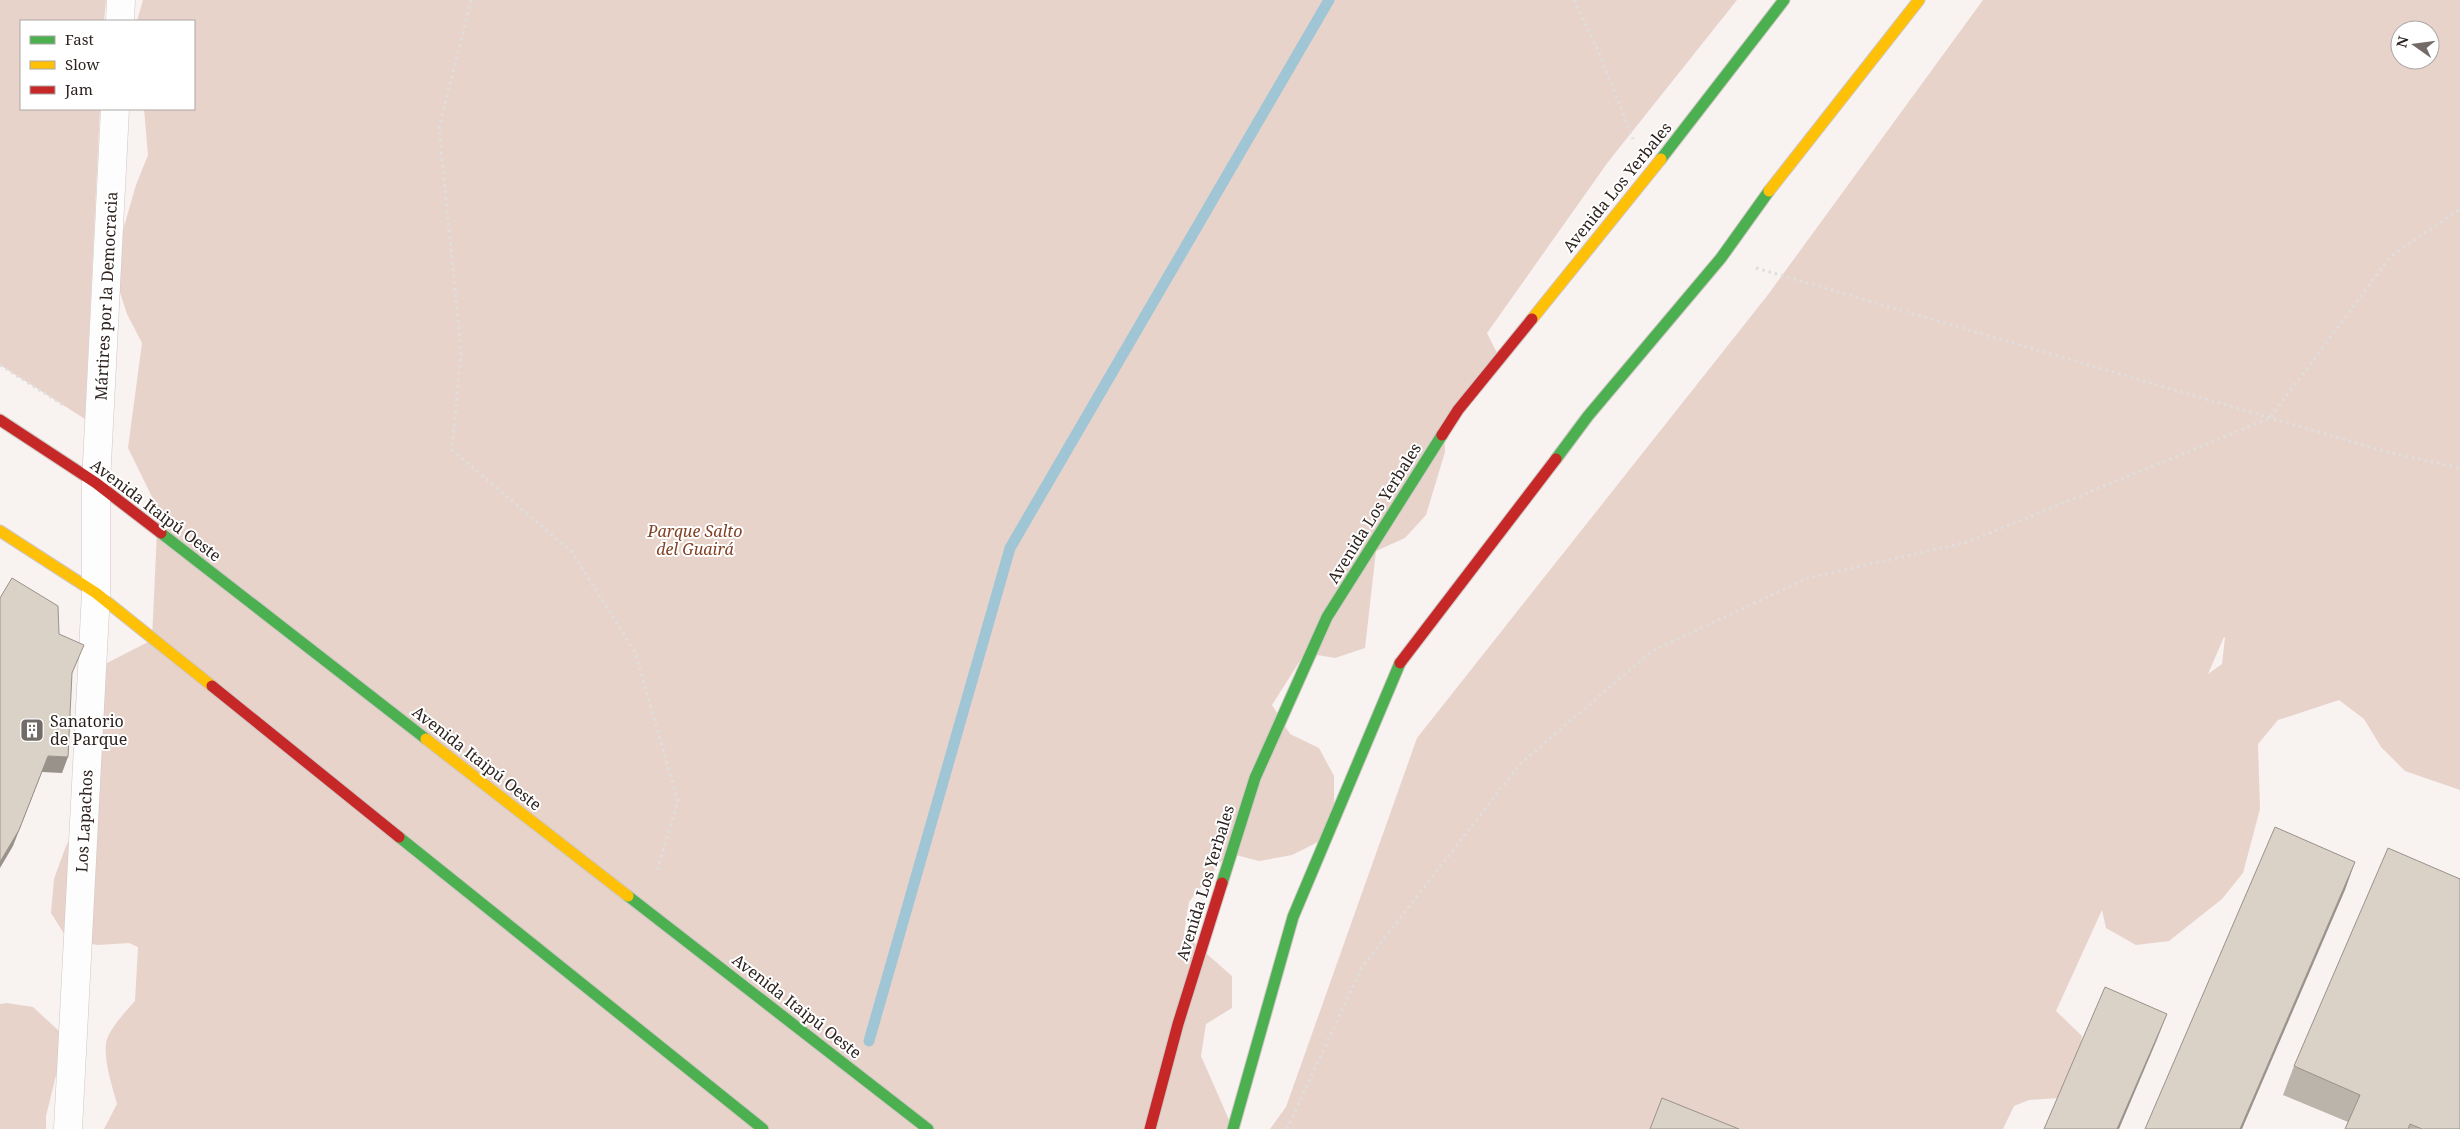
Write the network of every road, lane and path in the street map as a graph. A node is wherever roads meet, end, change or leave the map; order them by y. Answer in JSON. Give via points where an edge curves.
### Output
{"nodes":[{"id":1,"x":121,"y":0,"type":"edge"},
{"id":2,"x":471,"y":0,"type":"edge"},
{"id":3,"x":1574,"y":0,"type":"edge"},
{"id":4,"x":1784,"y":0,"type":"edge"},
{"id":5,"x":1920,"y":0,"type":"edge"},
{"id":6,"x":120,"y":20,"type":"edge"},
{"id":7,"x":115,"y":110,"type":"edge"},
{"id":8,"x":1633,"y":140,"type":"dead end"},
{"id":9,"x":2460,"y":209,"type":"edge"},
{"id":10,"x":1721,"y":258,"type":"junction"},
{"id":11,"x":2270,"y":418,"type":"junction"},
{"id":12,"x":0,"y":420,"type":"edge"},
{"id":13,"x":2460,"y":468,"type":"edge"},
{"id":14,"x":96,"y":483,"type":"junction"},
{"id":15,"x":0,"y":531,"type":"edge"},
{"id":16,"x":96,"y":593,"type":"junction"},
{"id":17,"x":646,"y":910,"type":"junction"},
{"id":18,"x":68,"y":1129,"type":"edge"},
{"id":19,"x":763,"y":1129,"type":"edge"},
{"id":20,"x":928,"y":1129,"type":"edge"},
{"id":21,"x":1150,"y":1129,"type":"edge"},
{"id":22,"x":1233,"y":1129,"type":"edge"},
{"id":23,"x":1287,"y":1129,"type":"edge"}],
"edges":[{"from":1,"to":6,"type":"street"},
{"from":2,"to":17,"type":"path","via":[[439,128],[461,351],[452,450],[572,552],[635,652],[678,801]]},
{"from":3,"to":8,"type":"path","via":[[1600,55]]},
{"from":4,"to":21,"type":"street","name":"Avenida Los Yerbales","via":[[1647,177],[1458,410],[1327,617],[1254,778],[1178,1024]]},
{"from":5,"to":10,"type":"street","via":[[1769,191]]},
{"from":7,"to":14,"type":"street","name":"Mártires por la Democracia"},
{"from":9,"to":11,"type":"path","via":[[2391,256]]},
{"from":10,"to":11,"type":"path"},
{"from":10,"to":22,"type":"street","via":[[1588,416],[1396,669],[1293,917]]},
{"from":11,"to":13,"type":"path","via":[[2387,452]]},
{"from":11,"to":23,"type":"path","via":[[1968,542],[1808,578],[1652,651],[1520,764],[1362,967]]},
{"from":12,"to":14,"type":"street","name":"Avenida Itaipú Oeste"},
{"from":14,"to":16,"type":"street","name":"Los Lapachos"},
{"from":14,"to":17,"type":"street","name":"Avenida Itaipú Oeste"},
{"from":15,"to":16,"type":"street"},
{"from":16,"to":18,"type":"street","name":"Los Lapachos"},
{"from":16,"to":19,"type":"street"},
{"from":17,"to":20,"type":"street","name":"Avenida Itaipú Oeste"}]}
